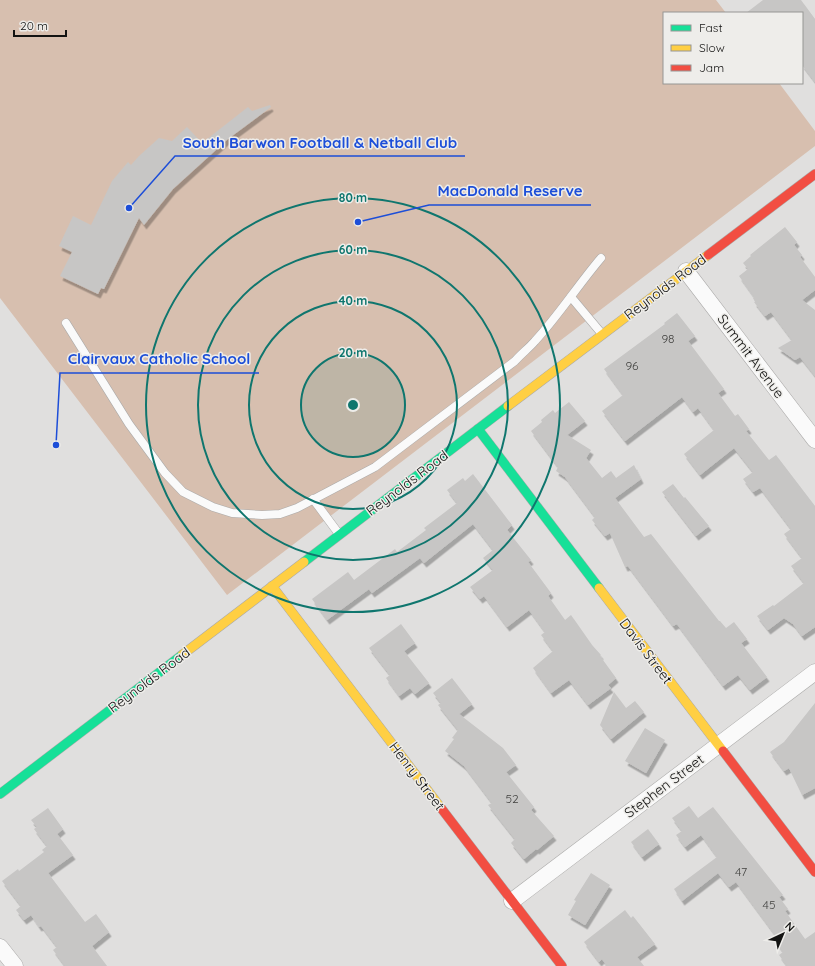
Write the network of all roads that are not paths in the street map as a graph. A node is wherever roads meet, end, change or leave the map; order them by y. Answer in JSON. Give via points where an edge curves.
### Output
{"nodes":[{"id":1,"x":815,"y":174,"type":"edge"},
{"id":2,"x":601,"y":258,"type":"dead end"},
{"id":3,"x":686,"y":271,"type":"junction"},
{"id":4,"x":571,"y":297,"type":"junction"},
{"id":5,"x":66,"y":323,"type":"dead end"},
{"id":6,"x":603,"y":335,"type":"junction"},
{"id":7,"x":478,"y":429,"type":"junction"},
{"id":8,"x":815,"y":440,"type":"edge"},
{"id":9,"x":313,"y":499,"type":"junction"},
{"id":10,"x":339,"y":535,"type":"junction"},
{"id":11,"x":272,"y":586,"type":"junction"},
{"id":12,"x":815,"y":672,"type":"edge"},
{"id":13,"x":718,"y":745,"type":"junction"},
{"id":14,"x":0,"y":794,"type":"edge"},
{"id":15,"x":815,"y":872,"type":"edge"},
{"id":16,"x":512,"y":901,"type":"junction"},
{"id":17,"x":0,"y":947,"type":"edge"},
{"id":18,"x":15,"y":966,"type":"edge"},
{"id":19,"x":562,"y":966,"type":"edge"}],
"edges":[{"from":1,"to":3,"type":"street","name":"Reynolds Road"},
{"from":2,"to":4,"type":"lane"},
{"from":3,"to":6,"type":"street","name":"Reynolds Road"},
{"from":3,"to":8,"type":"street","name":"Summit Avenue"},
{"from":4,"to":6,"type":"lane"},
{"from":4,"to":9,"type":"lane","via":[[515,361],[375,467]]},
{"from":5,"to":9,"type":"lane","via":[[130,424],[165,473],[183,492],[232,513],[280,514]]},
{"from":6,"to":7,"type":"street","name":"Reynolds Road"},
{"from":7,"to":10,"type":"street","name":"Reynolds Road"},
{"from":7,"to":13,"type":"street","name":"Davis Street"},
{"from":9,"to":10,"type":"lane"},
{"from":10,"to":11,"type":"street","name":"Reynolds Road"},
{"from":11,"to":14,"type":"street","name":"Reynolds Road"},
{"from":11,"to":16,"type":"street","name":"Henry Street"},
{"from":12,"to":13,"type":"street","name":"Stephen Street"},
{"from":13,"to":15,"type":"street","name":"Davis Street"},
{"from":13,"to":16,"type":"street","name":"Stephen Street"},
{"from":16,"to":19,"type":"street","name":"Henry Street"},
{"from":17,"to":18,"type":"street"}]}
